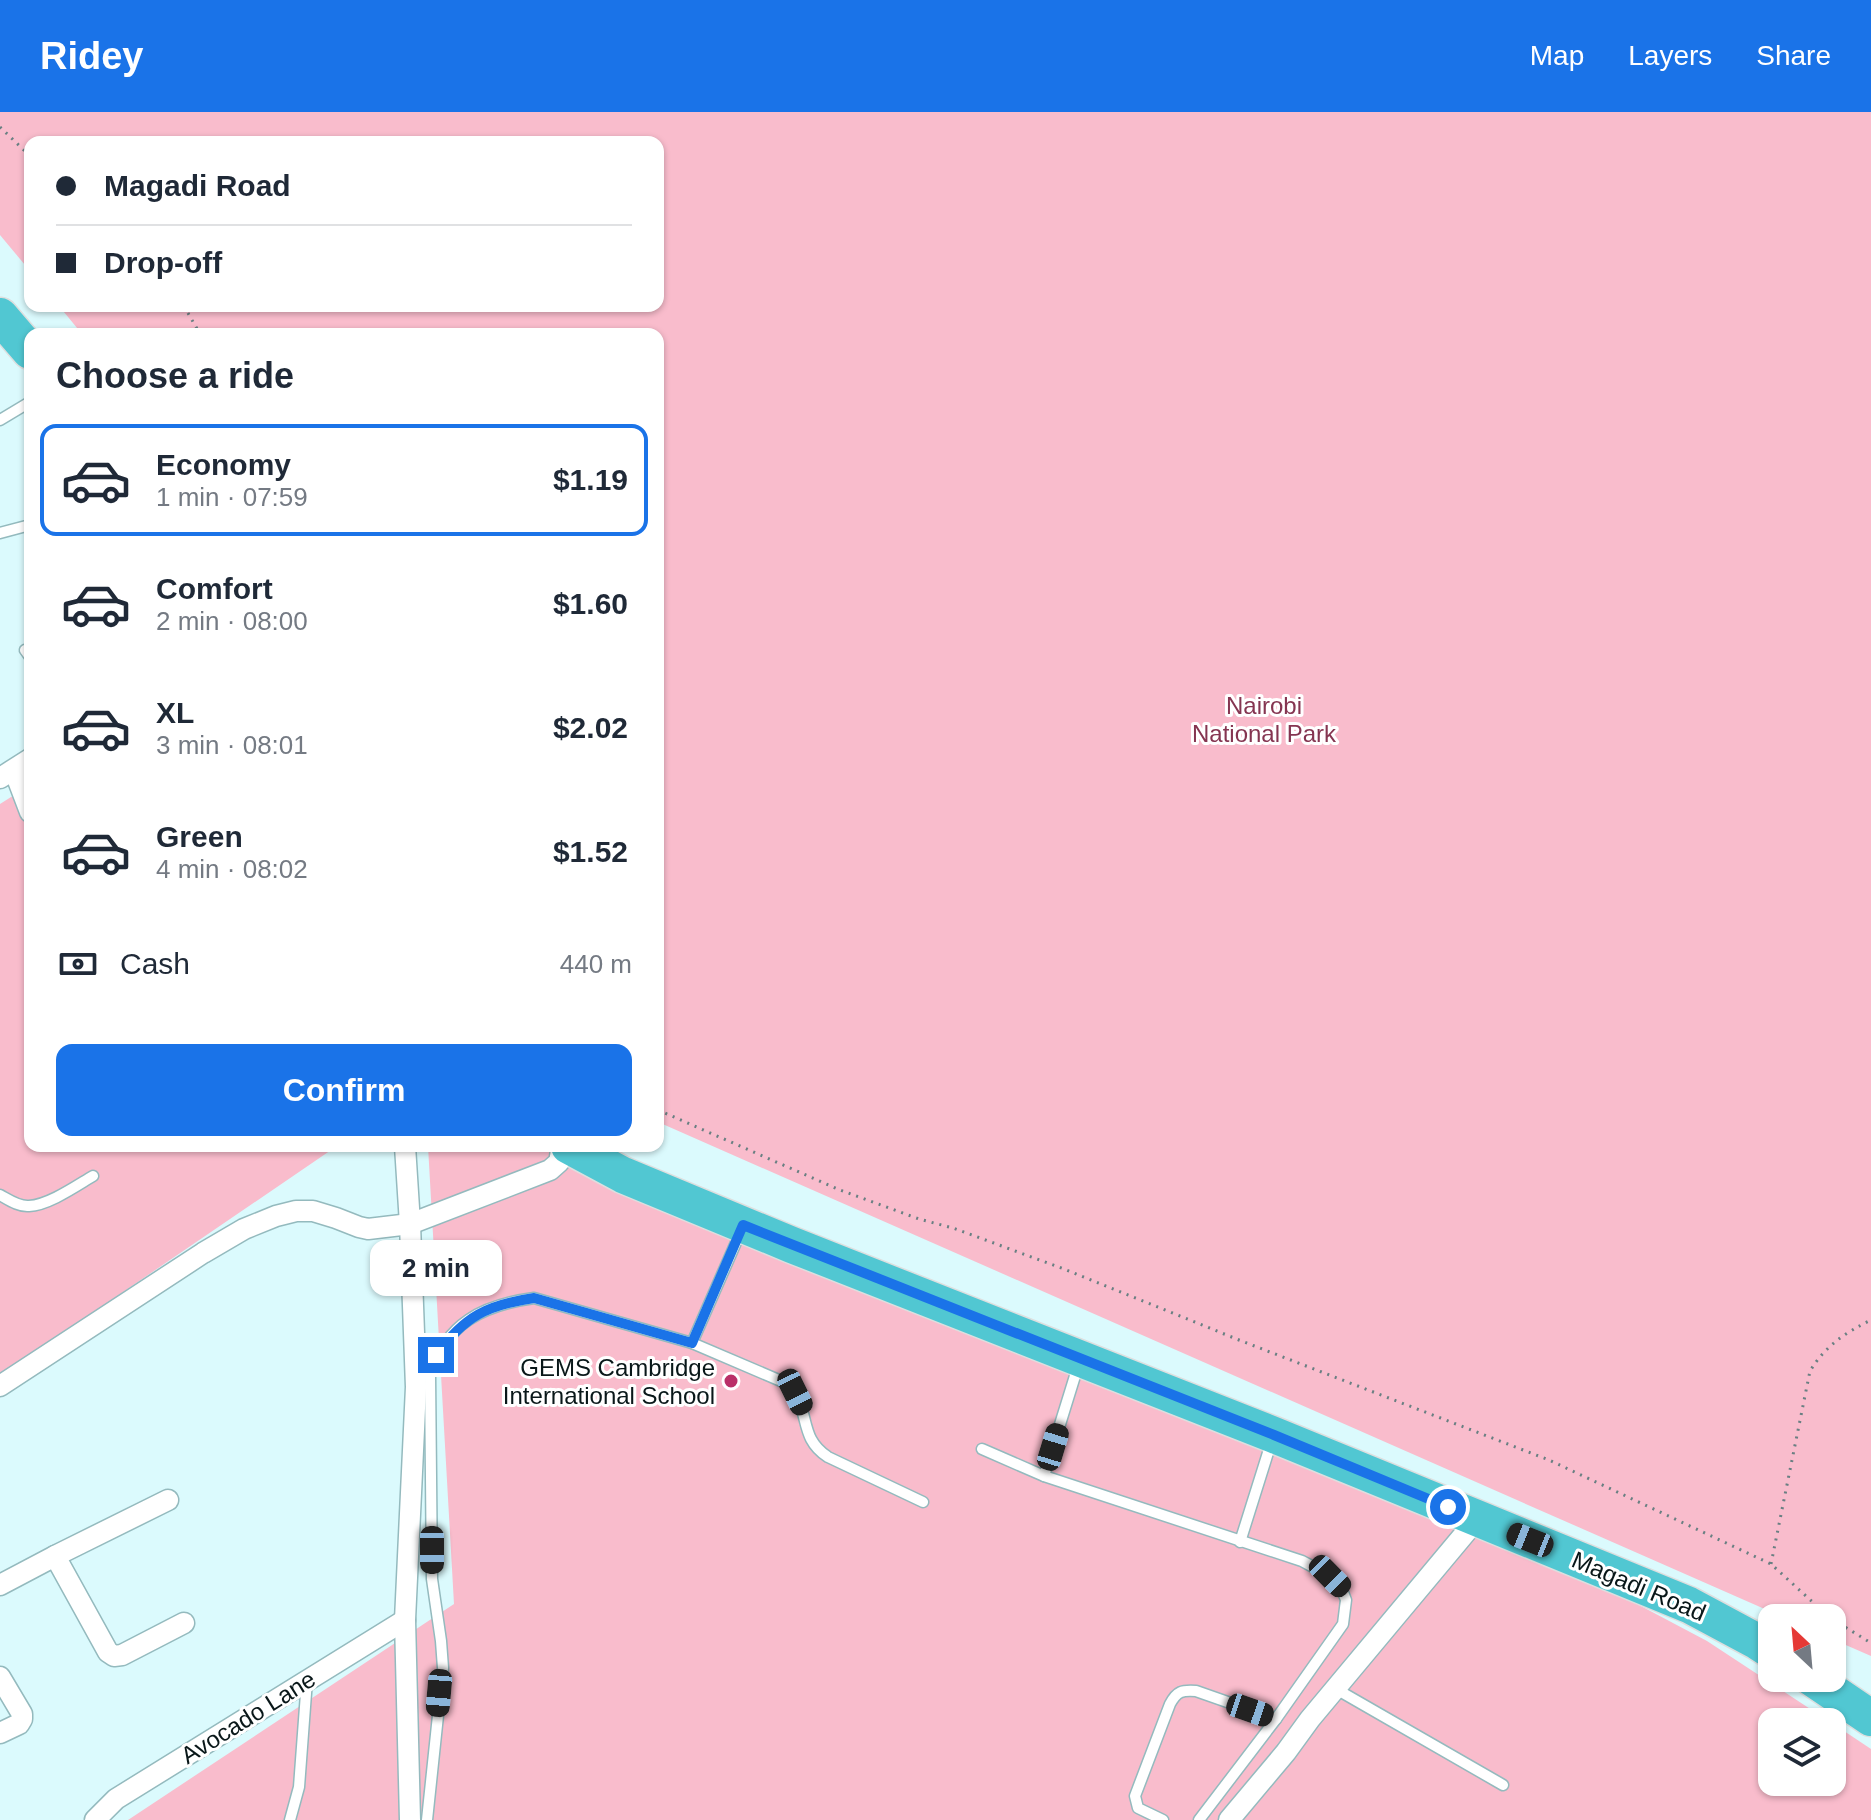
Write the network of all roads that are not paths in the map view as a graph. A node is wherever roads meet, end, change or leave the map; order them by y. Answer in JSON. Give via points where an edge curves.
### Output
{"nodes":[{"id":1,"x":0,"y":316,"type":"edge"},
{"id":2,"x":24,"y":344,"type":"edge"},
{"id":3,"x":24,"y":406,"type":"edge"},
{"id":4,"x":0,"y":420,"type":"edge"},
{"id":5,"x":24,"y":527,"type":"edge"},
{"id":6,"x":0,"y":533,"type":"edge"},
{"id":7,"x":15,"y":769,"type":"edge"},
{"id":8,"x":24,"y":795,"type":"edge"},
{"id":9,"x":405,"y":1152,"type":"edge"},
{"id":10,"x":561,"y":1152,"type":"edge"},
{"id":11,"x":580,"y":1152,"type":"edge"},
{"id":12,"x":93,"y":1176,"type":"dead end"},
{"id":13,"x":0,"y":1195,"type":"edge"},
{"id":14,"x":410,"y":1224,"type":"junction"},
{"id":15,"x":743,"y":1225,"type":"junction"},
{"id":16,"x":692,"y":1343,"type":"junction"},
{"id":17,"x":1081,"y":1359,"type":"junction"},
{"id":18,"x":0,"y":1386,"type":"edge"},
{"id":19,"x":1274,"y":1435,"type":"junction"},
{"id":20,"x":982,"y":1449,"type":"dead end"},
{"id":21,"x":1044,"y":1476,"type":"junction"},
{"id":22,"x":168,"y":1500,"type":"dead end"},
{"id":23,"x":923,"y":1502,"type":"dead end"},
{"id":24,"x":1477,"y":1519,"type":"junction"},
{"id":25,"x":1240,"y":1542,"type":"junction"},
{"id":26,"x":55,"y":1556,"type":"junction"},
{"id":27,"x":0,"y":1585,"type":"edge"},
{"id":28,"x":405,"y":1620,"type":"junction"},
{"id":29,"x":184,"y":1623,"type":"dead end"},
{"id":30,"x":1758,"y":1642,"type":"edge"},
{"id":31,"x":0,"y":1677,"type":"edge"},
{"id":32,"x":307,"y":1680,"type":"junction"},
{"id":33,"x":1336,"y":1689,"type":"junction"},
{"id":34,"x":1833,"y":1692,"type":"edge"},
{"id":35,"x":1871,"y":1718,"type":"edge"},
{"id":36,"x":1276,"y":1719,"type":"junction"},
{"id":37,"x":0,"y":1733,"type":"edge"},
{"id":38,"x":1503,"y":1785,"type":"dead end"},
{"id":39,"x":95,"y":1820,"type":"edge"},
{"id":40,"x":290,"y":1820,"type":"edge"},
{"id":41,"x":410,"y":1820,"type":"edge"},
{"id":42,"x":427,"y":1820,"type":"edge"},
{"id":43,"x":1163,"y":1820,"type":"edge"},
{"id":44,"x":1199,"y":1820,"type":"edge"},
{"id":45,"x":1229,"y":1820,"type":"edge"}],
"edges":[{"from":1,"to":2,"type":"highway"},
{"from":3,"to":4,"type":"lane"},
{"from":5,"to":6,"type":"lane"},
{"from":7,"to":8,"type":"street"},
{"from":9,"to":14,"type":"street"},
{"from":10,"to":14,"type":"street","via":[[550,1170]]},
{"from":11,"to":15,"type":"highway","name":"Magadi Road"},
{"from":12,"to":13,"type":"lane","via":[[29,1206]]},
{"from":14,"to":18,"type":"street","via":[[368,1229],[313,1211],[276,1216],[203,1253]]},
{"from":14,"to":28,"type":"street","via":[[416,1387]]},
{"from":15,"to":16,"type":"lane"},
{"from":15,"to":17,"type":"highway","name":"Magadi Road"},
{"from":16,"to":23,"type":"lane","via":[[788,1384],[818,1451]]},
{"from":16,"to":42,"type":"lane","via":[[534,1298],[511,1301],[463,1323],[436,1355],[430,1375],[432,1579],[443,1668]]},
{"from":17,"to":19,"type":"highway","name":"Magadi Road"},
{"from":17,"to":21,"type":"lane"},
{"from":19,"to":24,"type":"highway","name":"Magadi Road"},
{"from":19,"to":25,"type":"lane"},
{"from":20,"to":21,"type":"lane"},
{"from":21,"to":25,"type":"lane"},
{"from":22,"to":26,"type":"street"},
{"from":24,"to":30,"type":"highway","name":"Magadi Road","via":[[1689,1605]]},
{"from":24,"to":33,"type":"street"},
{"from":25,"to":36,"type":"lane","via":[[1302,1561],[1330,1576],[1346,1600],[1343,1624]]},
{"from":26,"to":27,"type":"street"},
{"from":26,"to":29,"type":"street","via":[[114,1656]]},
{"from":28,"to":32,"type":"street","name":"Avocado Lane"},
{"from":28,"to":41,"type":"street"},
{"from":31,"to":37,"type":"street","via":[[22,1719]]},
{"from":32,"to":39,"type":"street","name":"Avocado Lane","via":[[116,1799]]},
{"from":32,"to":40,"type":"lane","via":[[299,1787]]},
{"from":33,"to":38,"type":"lane"},
{"from":33,"to":45,"type":"street"},
{"from":34,"to":35,"type":"highway"},
{"from":36,"to":43,"type":"lane","via":[[1196,1691],[1176,1693],[1135,1796],[1138,1808]]},
{"from":36,"to":44,"type":"lane"}]}
